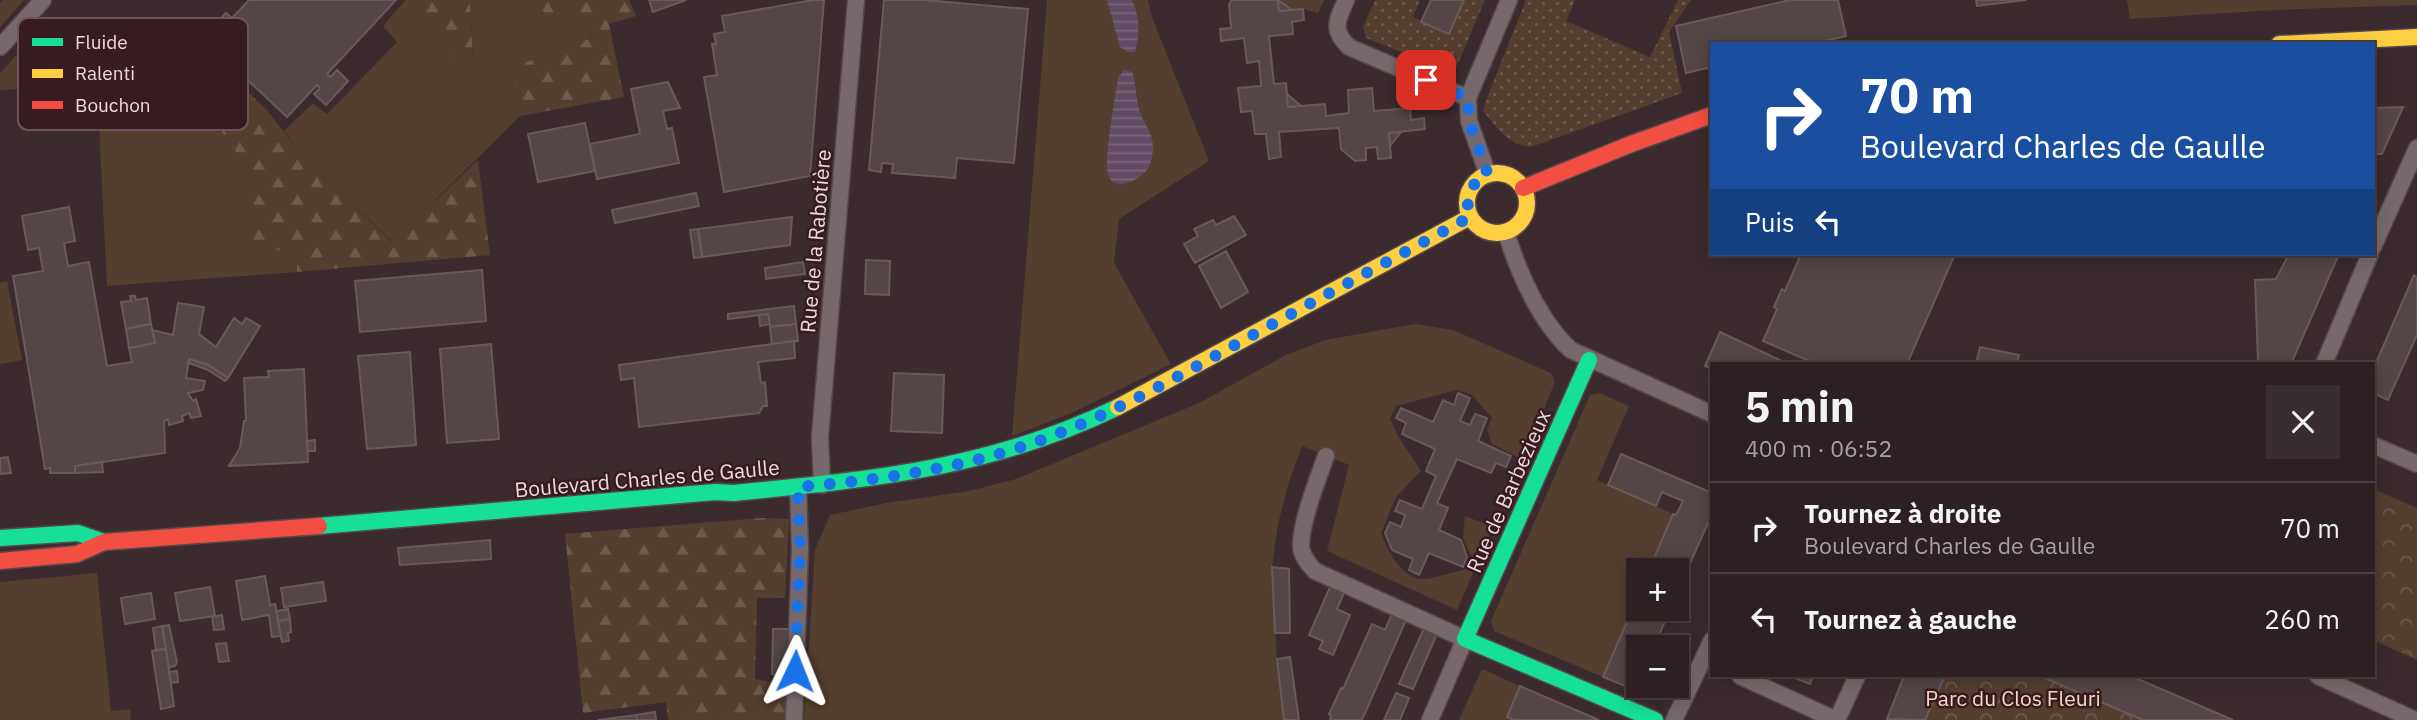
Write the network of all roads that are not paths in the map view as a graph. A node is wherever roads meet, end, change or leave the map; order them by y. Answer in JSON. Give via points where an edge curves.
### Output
{"nodes":[{"id":1,"x":43,"y":0,"type":"edge"},
{"id":2,"x":856,"y":0,"type":"edge"},
{"id":3,"x":1346,"y":0,"type":"edge"},
{"id":4,"x":1509,"y":0,"type":"edge"},
{"id":5,"x":27,"y":18,"type":"edge"},
{"id":6,"x":18,"y":27,"type":"edge"},
{"id":7,"x":2417,"y":37,"type":"edge"},
{"id":8,"x":2318,"y":42,"type":"edge"},
{"id":9,"x":0,"y":47,"type":"edge"},
{"id":10,"x":1468,"y":98,"type":"junction"},
{"id":11,"x":1710,"y":117,"type":"edge"},
{"id":12,"x":2417,"y":148,"type":"edge"},
{"id":13,"x":1488,"y":175,"type":"junction"},
{"id":14,"x":1523,"y":188,"type":"junction"},
{"id":15,"x":1470,"y":217,"type":"junction"},
{"id":16,"x":1506,"y":232,"type":"junction"},
{"id":17,"x":2375,"y":242,"type":"edge"},
{"id":18,"x":2369,"y":256,"type":"edge"},
{"id":19,"x":1589,"y":360,"type":"junction"},
{"id":20,"x":2325,"y":362,"type":"edge"},
{"id":21,"x":1710,"y":413,"type":"edge"},
{"id":22,"x":2375,"y":446,"type":"edge"},
{"id":23,"x":1326,"y":456,"type":"dead end"},
{"id":24,"x":2417,"y":464,"type":"edge"},
{"id":25,"x":822,"y":485,"type":"junction"},
{"id":26,"x":798,"y":487,"type":"junction"},
{"id":27,"x":0,"y":538,"type":"edge"},
{"id":28,"x":104,"y":542,"type":"junction"},
{"id":29,"x":0,"y":561,"type":"edge"},
{"id":30,"x":1465,"y":639,"type":"junction"},
{"id":31,"x":1707,"y":662,"type":"edge"},
{"id":32,"x":1742,"y":677,"type":"edge"},
{"id":33,"x":1857,"y":677,"type":"edge"},
{"id":34,"x":2320,"y":677,"type":"edge"},
{"id":35,"x":794,"y":720,"type":"edge"},
{"id":36,"x":1430,"y":720,"type":"edge"},
{"id":37,"x":1655,"y":720,"type":"edge"},
{"id":38,"x":1674,"y":720,"type":"edge"},
{"id":39,"x":1837,"y":720,"type":"edge"},
{"id":40,"x":2415,"y":720,"type":"edge"}],
"edges":[{"from":1,"to":5,"type":"street"},
{"from":2,"to":25,"type":"street","name":"Rue de la Rabotière","via":[[820,437]]},
{"from":3,"to":10,"type":"street","via":[[1336,23],[1339,37],[1349,47]]},
{"from":4,"to":10,"type":"street"},
{"from":6,"to":9,"type":"street"},
{"from":7,"to":8,"type":"main road"},
{"from":10,"to":13,"type":"street","via":[[1469,121]]},
{"from":11,"to":14,"type":"main road"},
{"from":12,"to":17,"type":"street"},
{"from":13,"to":14,"type":"main road","via":[[1510,176]]},
{"from":13,"to":15,"type":"main road","via":[[1471,189]]},
{"from":14,"to":16,"type":"main road","via":[[1528,205],[1525,217]]},
{"from":15,"to":16,"type":"main road","via":[[1488,232]]},
{"from":15,"to":25,"type":"main road","name":"Boulevard Charles de Gaulle","via":[[1091,421],[957,464]]},
{"from":16,"to":19,"type":"street","via":[[1543,318],[1555,336]]},
{"from":18,"to":20,"type":"street"},
{"from":19,"to":21,"type":"street"},
{"from":19,"to":30,"type":"main road","name":"Rue de Barbezieux"},
{"from":22,"to":24,"type":"street"},
{"from":23,"to":30,"type":"street","via":[[1303,534],[1301,548],[1306,561],[1315,571]]},
{"from":25,"to":26,"type":"main road","name":"Boulevard Charles de Gaulle"},
{"from":26,"to":28,"type":"main road","name":"Boulevard Charles de Gaulle"},
{"from":26,"to":35,"type":"street"},
{"from":27,"to":28,"type":"main road","name":"Boulevard Charles de Gaulle","via":[[78,533]]},
{"from":28,"to":29,"type":"main road","name":"Boulevard Charles de Gaulle","via":[[77,554]]},
{"from":30,"to":36,"type":"street"},
{"from":30,"to":37,"type":"main road"},
{"from":31,"to":38,"type":"street"},
{"from":32,"to":39,"type":"street"},
{"from":33,"to":39,"type":"street"},
{"from":34,"to":40,"type":"street"}]}
